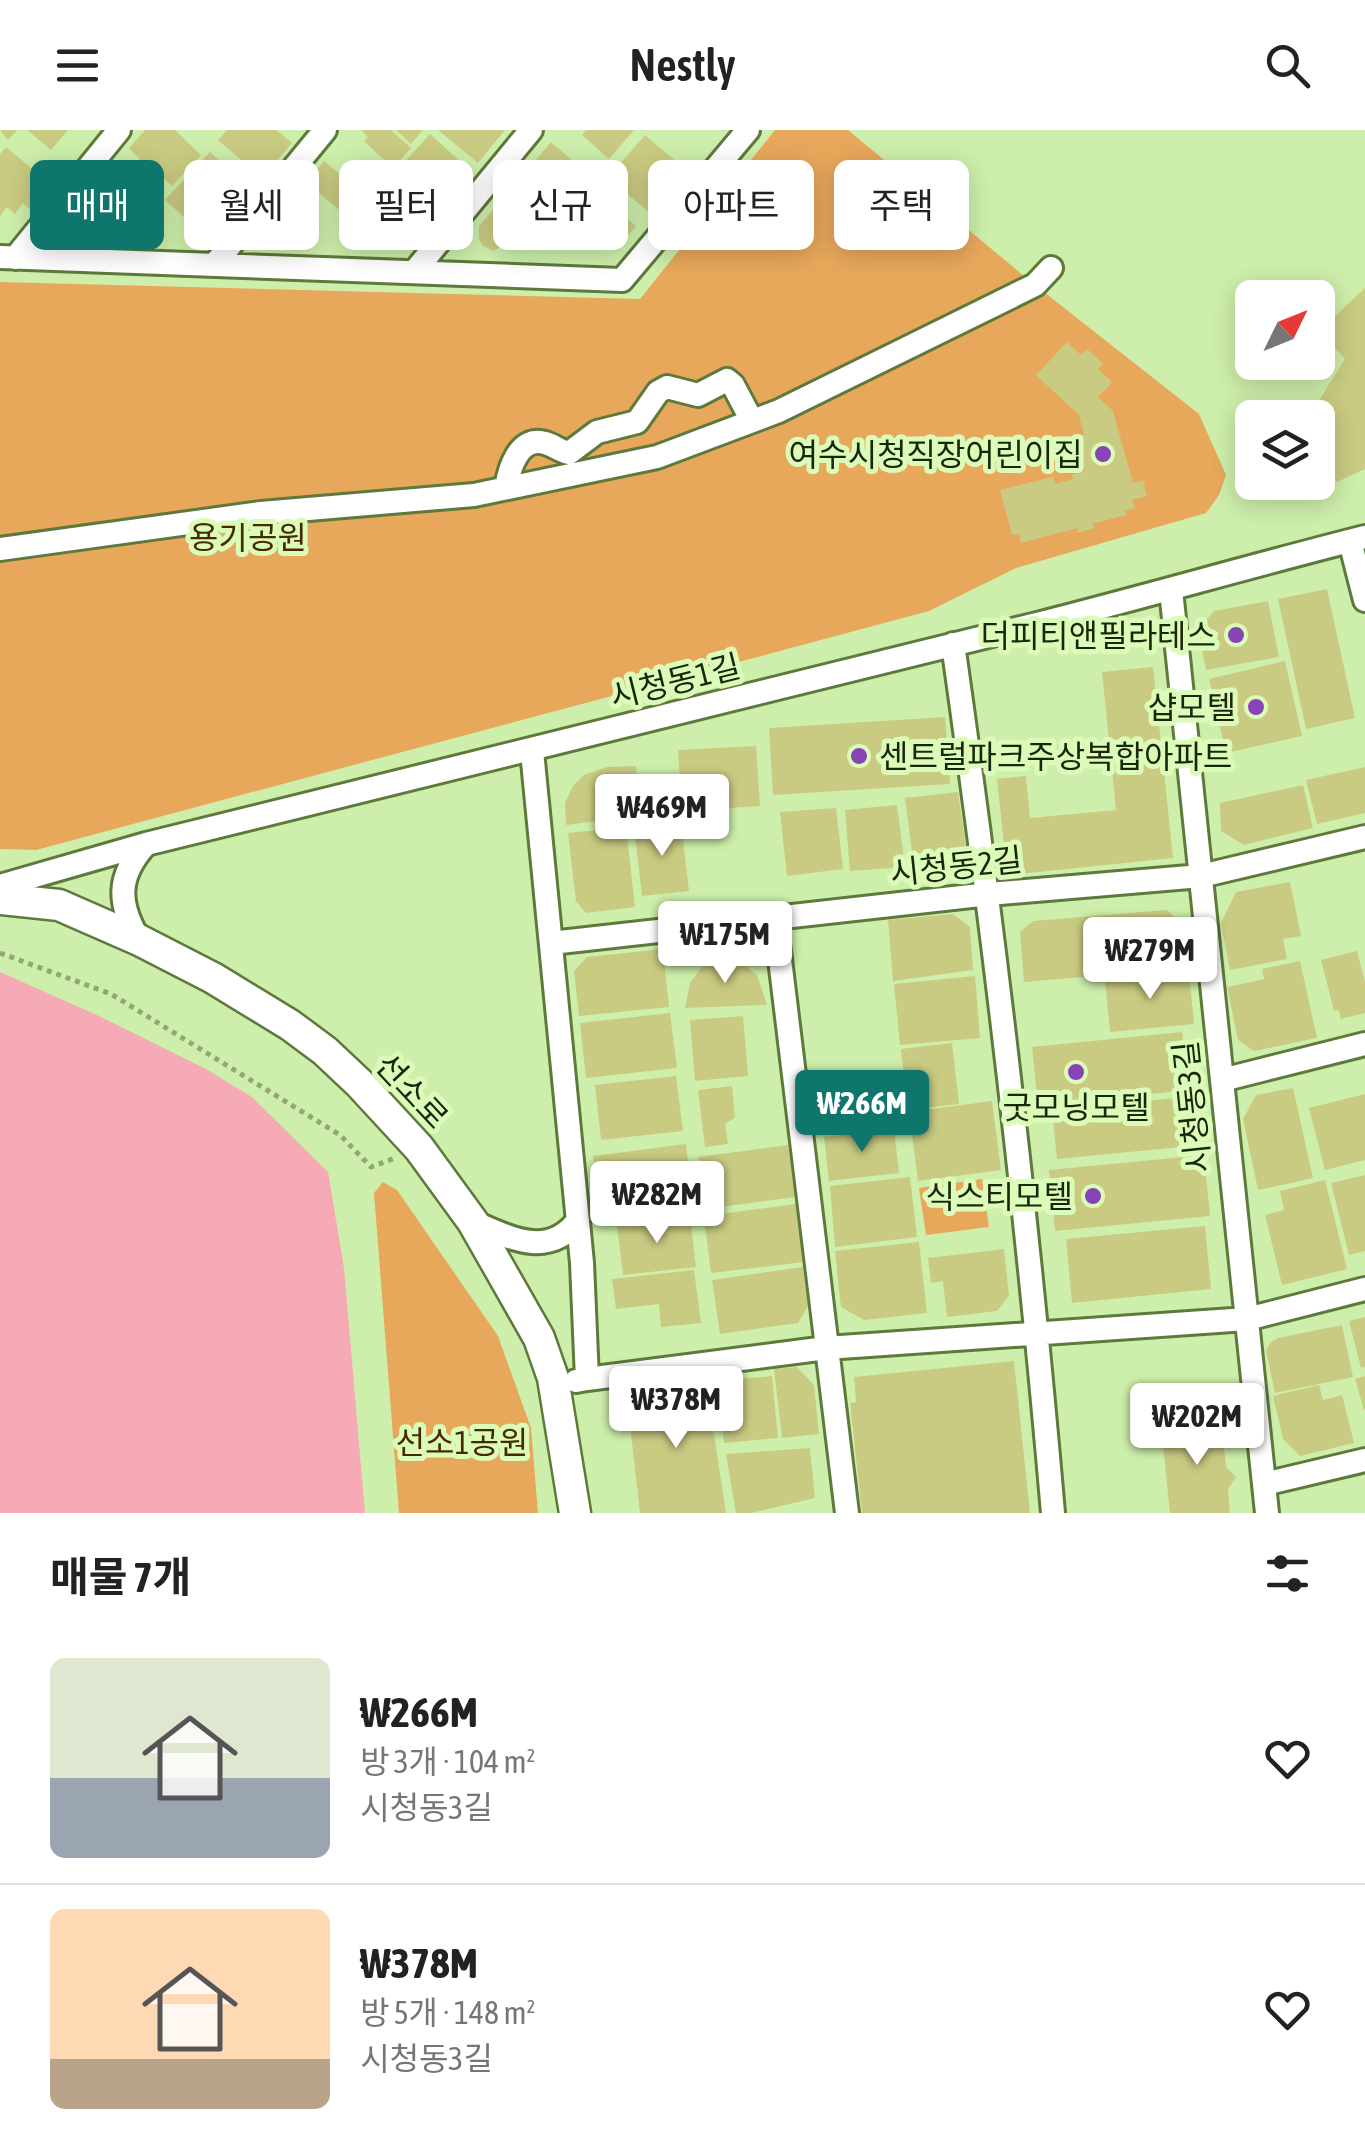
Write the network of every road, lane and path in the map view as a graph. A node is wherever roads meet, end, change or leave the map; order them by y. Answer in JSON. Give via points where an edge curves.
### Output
{"nodes":[{"id":1,"x":120,"y":130,"type":"edge"},
{"id":2,"x":325,"y":130,"type":"edge"},
{"id":3,"x":531,"y":130,"type":"edge"},
{"id":4,"x":748,"y":130,"type":"edge"},
{"id":5,"x":8,"y":257,"type":"edge"},
{"id":6,"x":214,"y":264,"type":"junction"},
{"id":7,"x":1051,"y":268,"type":"dead end"},
{"id":8,"x":414,"y":272,"type":"junction"},
{"id":9,"x":752,"y":420,"type":"junction"},
{"id":10,"x":506,"y":488,"type":"junction"},
{"id":11,"x":1358,"y":539,"type":"edge"},
{"id":12,"x":0,"y":549,"type":"edge"},
{"id":13,"x":1171,"y":590,"type":"junction"},
{"id":14,"x":1365,"y":600,"type":"edge"},
{"id":15,"x":953,"y":644,"type":"junction"},
{"id":16,"x":532,"y":751,"type":"junction"},
{"id":17,"x":1365,"y":836,"type":"edge"},
{"id":18,"x":146,"y":844,"type":"junction"},
{"id":19,"x":1201,"y":876,"type":"junction"},
{"id":20,"x":0,"y":886,"type":"edge"},
{"id":21,"x":989,"y":894,"type":"junction"},
{"id":22,"x":0,"y":898,"type":"edge"},
{"id":23,"x":775,"y":918,"type":"junction"},
{"id":24,"x":139,"y":940,"type":"junction"},
{"id":25,"x":552,"y":943,"type":"junction"},
{"id":26,"x":0,"y":953,"type":"edge"},
{"id":27,"x":1365,"y":1044,"type":"edge"},
{"id":28,"x":1222,"y":1080,"type":"junction"},
{"id":29,"x":419,"y":1148,"type":"junction"},
{"id":30,"x":578,"y":1220,"type":"junction"},
{"id":31,"x":473,"y":1222,"type":"junction"},
{"id":32,"x":1365,"y":1289,"type":"edge"},
{"id":33,"x":1247,"y":1320,"type":"junction"},
{"id":34,"x":1038,"y":1332,"type":"junction"},
{"id":35,"x":826,"y":1348,"type":"junction"},
{"id":36,"x":587,"y":1379,"type":"junction"},
{"id":37,"x":554,"y":1384,"type":"junction"},
{"id":38,"x":1365,"y":1460,"type":"edge"},
{"id":39,"x":1264,"y":1484,"type":"junction"},
{"id":40,"x":575,"y":1513,"type":"edge"},
{"id":41,"x":847,"y":1513,"type":"edge"},
{"id":42,"x":1053,"y":1513,"type":"edge"},
{"id":43,"x":1267,"y":1513,"type":"edge"}],
"edges":[{"from":1,"to":5,"type":"street"},
{"from":2,"to":6,"type":"street"},
{"from":3,"to":8,"type":"street"},
{"from":4,"to":8,"type":"street","via":[[622,280]]},
{"from":5,"to":6,"type":"street"},
{"from":6,"to":8,"type":"street"},
{"from":7,"to":9,"type":"street","via":[[1035,285]]},
{"from":9,"to":10,"type":"street","via":[[657,457]]},
{"from":9,"to":10,"type":"street","via":[[727,380],[698,394],[667,387],[637,422],[597,432],[568,453],[532,442],[509,468]]},
{"from":10,"to":12,"type":"street"},
{"from":11,"to":13,"type":"street","name":"시청동1길"},
{"from":11,"to":14,"type":"street"},
{"from":13,"to":15,"type":"street","name":"시청동1길"},
{"from":13,"to":19,"type":"street","name":"시청동3길"},
{"from":15,"to":16,"type":"street","name":"시청동1길"},
{"from":15,"to":21,"type":"street"},
{"from":16,"to":18,"type":"street","name":"시청동1길"},
{"from":16,"to":25,"type":"street"},
{"from":17,"to":19,"type":"street","name":"시청동2길"},
{"from":18,"to":20,"type":"street","name":"시청동1길"},
{"from":18,"to":24,"type":"street","via":[[130,867],[122,900]]},
{"from":19,"to":21,"type":"street","name":"시청동2길"},
{"from":19,"to":28,"type":"street","name":"시청동3길"},
{"from":21,"to":23,"type":"street","name":"시청동2길"},
{"from":21,"to":34,"type":"street"},
{"from":22,"to":24,"type":"street","name":"선소로","via":[[59,905]]},
{"from":23,"to":25,"type":"street","name":"시청동2길"},
{"from":23,"to":35,"type":"street"},
{"from":24,"to":29,"type":"street","name":"선소로","via":[[290,1025],[348,1072]]},
{"from":25,"to":30,"type":"street"},
{"from":26,"to":29,"type":"path","via":[[111,994],[340,1135],[371,1167]]},
{"from":27,"to":28,"type":"street"},
{"from":28,"to":33,"type":"street","name":"시청동3길"},
{"from":29,"to":31,"type":"street","name":"선소로"},
{"from":30,"to":31,"type":"street","via":[[558,1240],[542,1244]]},
{"from":30,"to":36,"type":"street"},
{"from":31,"to":37,"type":"street","name":"선소로","via":[[539,1338]]},
{"from":32,"to":33,"type":"street"},
{"from":33,"to":34,"type":"street"},
{"from":33,"to":39,"type":"street","name":"시청동3길"},
{"from":34,"to":35,"type":"street"},
{"from":34,"to":42,"type":"street"},
{"from":35,"to":36,"type":"street"},
{"from":35,"to":41,"type":"street"},
{"from":36,"to":37,"type":"street"},
{"from":37,"to":40,"type":"street","name":"선소로"},
{"from":38,"to":39,"type":"street"},
{"from":39,"to":43,"type":"street","name":"시청동3길"}]}
